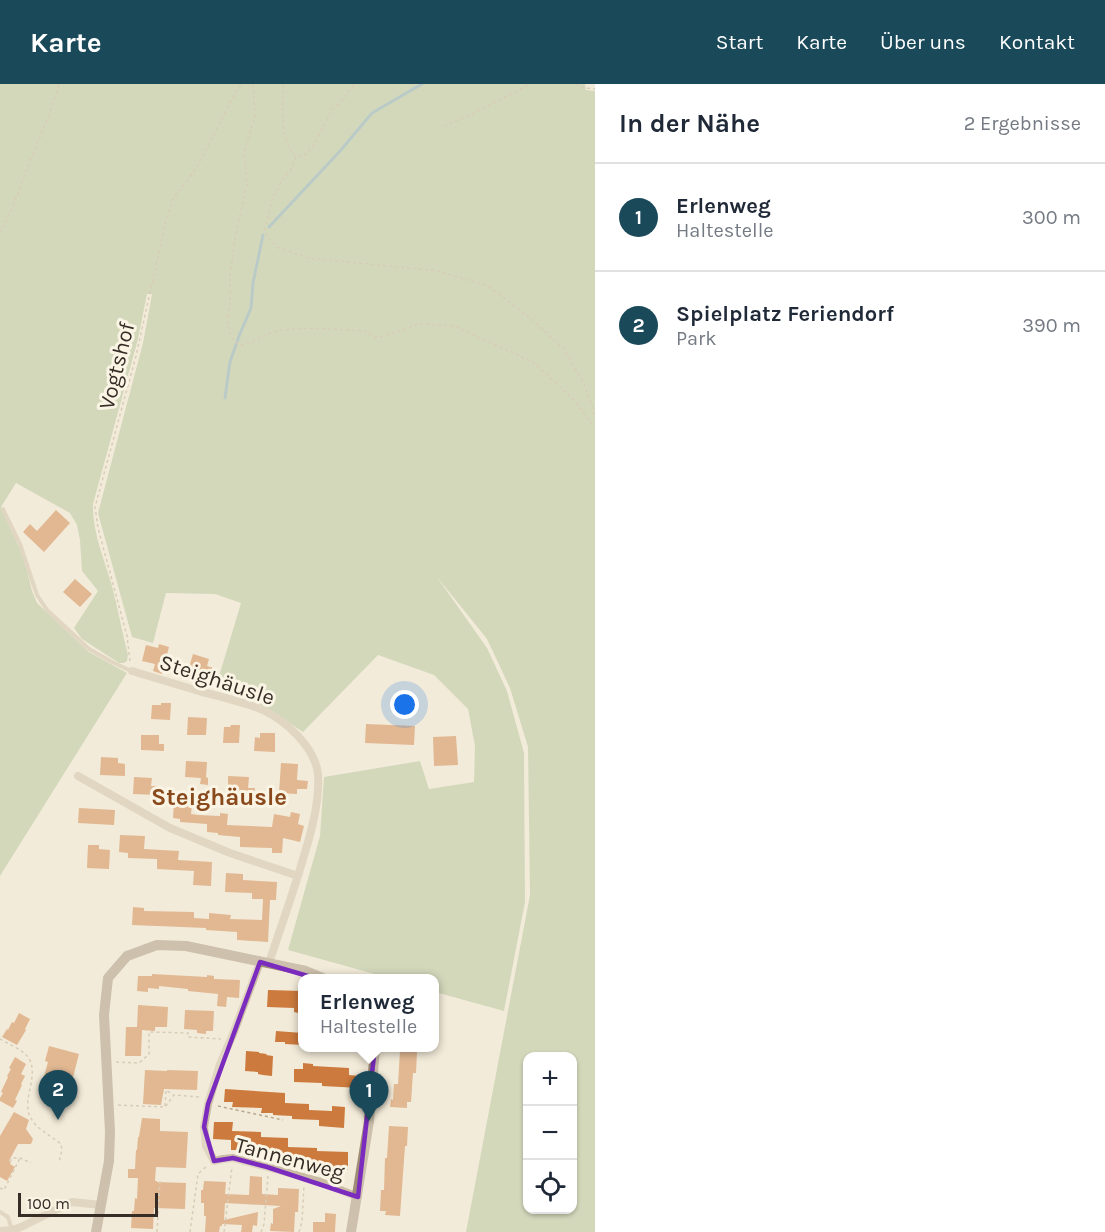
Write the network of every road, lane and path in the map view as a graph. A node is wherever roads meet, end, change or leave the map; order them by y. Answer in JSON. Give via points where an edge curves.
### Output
{"nodes":[{"id":1,"x":59,"y":84,"type":"edge"},
{"id":2,"x":242,"y":84,"type":"edge"},
{"id":3,"x":253,"y":84,"type":"edge"},
{"id":4,"x":283,"y":84,"type":"edge"},
{"id":5,"x":355,"y":84,"type":"edge"},
{"id":6,"x":530,"y":84,"type":"edge"},
{"id":7,"x":576,"y":84,"type":"edge"},
{"id":8,"x":585,"y":84,"type":"edge"},
{"id":9,"x":585,"y":88,"type":"junction"},
{"id":10,"x":595,"y":89,"type":"edge"},
{"id":11,"x":444,"y":126,"type":"dead end"},
{"id":12,"x":296,"y":157,"type":"junction"},
{"id":13,"x":0,"y":233,"type":"edge"},
{"id":14,"x":595,"y":414,"type":"edge"},
{"id":15,"x":595,"y":428,"type":"edge"},
{"id":16,"x":3,"y":508,"type":"dead end"},
{"id":17,"x":132,"y":671,"type":"junction"},
{"id":18,"x":78,"y":776,"type":"dead end"},
{"id":19,"x":298,"y":876,"type":"junction"},
{"id":20,"x":265,"y":963,"type":"junction"},
{"id":21,"x":313,"y":974,"type":"edge"},
{"id":22,"x":0,"y":1039,"type":"edge"},
{"id":23,"x":231,"y":1039,"type":"junction"},
{"id":24,"x":375,"y":1052,"type":"edge"},
{"id":25,"x":107,"y":1062,"type":"junction"},
{"id":26,"x":174,"y":1095,"type":"junction"},
{"id":27,"x":209,"y":1100,"type":"junction"},
{"id":28,"x":109,"y":1105,"type":"junction"},
{"id":29,"x":165,"y":1107,"type":"junction"},
{"id":30,"x":283,"y":1120,"type":"dead end"},
{"id":31,"x":20,"y":1158,"type":"junction"},
{"id":32,"x":233,"y":1158,"type":"junction"},
{"id":33,"x":214,"y":1161,"type":"junction"},
{"id":34,"x":10,"y":1162,"type":"dead end"},
{"id":35,"x":59,"y":1162,"type":"dead end"},
{"id":36,"x":32,"y":1163,"type":"dead end"},
{"id":37,"x":267,"y":1167,"type":"junction"},
{"id":38,"x":304,"y":1177,"type":"junction"},
{"id":39,"x":160,"y":1181,"type":"dead end"},
{"id":40,"x":0,"y":1188,"type":"edge"},
{"id":41,"x":357,"y":1197,"type":"junction"},
{"id":42,"x":101,"y":1205,"type":"junction"},
{"id":43,"x":0,"y":1212,"type":"edge"},
{"id":44,"x":12,"y":1230,"type":"junction"},
{"id":45,"x":0,"y":1231,"type":"edge"},
{"id":46,"x":96,"y":1232,"type":"edge"},
{"id":47,"x":157,"y":1232,"type":"edge"},
{"id":48,"x":190,"y":1232,"type":"edge"},
{"id":49,"x":224,"y":1232,"type":"edge"},
{"id":50,"x":261,"y":1232,"type":"edge"},
{"id":51,"x":299,"y":1232,"type":"edge"},
{"id":52,"x":351,"y":1232,"type":"edge"}],
"edges":[{"from":1,"to":13,"type":"path","via":[[12,211]]},
{"from":2,"to":17,"type":"path","name":"Vogtshof","via":[[197,167],[173,199],[95,507]]},
{"from":3,"to":15,"type":"path","via":[[255,116],[244,153],[247,185],[230,276],[227,324],[235,342],[252,343],[269,332],[285,329],[364,331],[381,337],[420,324],[454,326],[533,362],[573,399]]},
{"from":4,"to":12,"type":"path","via":[[283,122]]},
{"from":5,"to":12,"type":"path","via":[[333,109],[312,148]]},
{"from":6,"to":11,"type":"path"},
{"from":7,"to":9,"type":"path"},
{"from":8,"to":9,"type":"path"},
{"from":9,"to":10,"type":"path"},
{"from":12,"to":14,"type":"path","via":[[272,201],[265,229],[279,248],[308,258],[438,271],[488,286],[563,348],[583,382]]},
{"from":16,"to":17,"type":"lane","name":"Steighäusle","via":[[47,610],[89,649]]},
{"from":17,"to":19,"type":"street","name":"Steighäusle","via":[[244,703],[276,717],[296,733],[314,757],[318,772],[312,827]]},
{"from":18,"to":19,"type":"street","via":[[170,828]]},
{"from":19,"to":20,"type":"street","name":"Steighäusle"},
{"from":20,"to":21,"type":"street"},
{"from":20,"to":23,"type":"street","name":"Steighäusle"},
{"from":20,"to":25,"type":"street","via":[[186,946],[157,945],[127,956],[108,978],[104,1015]]},
{"from":22,"to":35,"type":"path","via":[[27,1056],[33,1070],[28,1101],[30,1118],[61,1144]]},
{"from":23,"to":25,"type":"path","via":[[149,1032],[149,1054],[140,1063]]},
{"from":23,"to":27,"type":"street","name":"Steighäusle"},
{"from":24,"to":41,"type":"street"},
{"from":25,"to":28,"type":"street"},
{"from":26,"to":27,"type":"path"},
{"from":26,"to":29,"type":"path"},
{"from":26,"to":29,"type":"path","via":[[166,1090]]},
{"from":27,"to":30,"type":"path"},
{"from":27,"to":33,"type":"street","name":"Steighäusle","via":[[204,1126],[206,1146]]},
{"from":28,"to":29,"type":"path"},
{"from":28,"to":42,"type":"street","via":[[109,1161]]},
{"from":31,"to":34,"type":"path"},
{"from":31,"to":36,"type":"path"},
{"from":31,"to":40,"type":"path","via":[[4,1191]]},
{"from":32,"to":33,"type":"street","name":"Tannenweg"},
{"from":32,"to":37,"type":"street","name":"Tannenweg"},
{"from":32,"to":49,"type":"path"},
{"from":33,"to":48,"type":"path","via":[[198,1174]]},
{"from":37,"to":38,"type":"street","name":"Tannenweg"},
{"from":37,"to":50,"type":"path"},
{"from":38,"to":41,"type":"street","name":"Tannenweg"},
{"from":38,"to":51,"type":"path"},
{"from":39,"to":47,"type":"path"},
{"from":41,"to":52,"type":"street"},
{"from":42,"to":44,"type":"street","via":[[72,1202]]},
{"from":42,"to":46,"type":"street"},
{"from":43,"to":44,"type":"lane","via":[[8,1216]]},
{"from":44,"to":45,"type":"street"}]}
